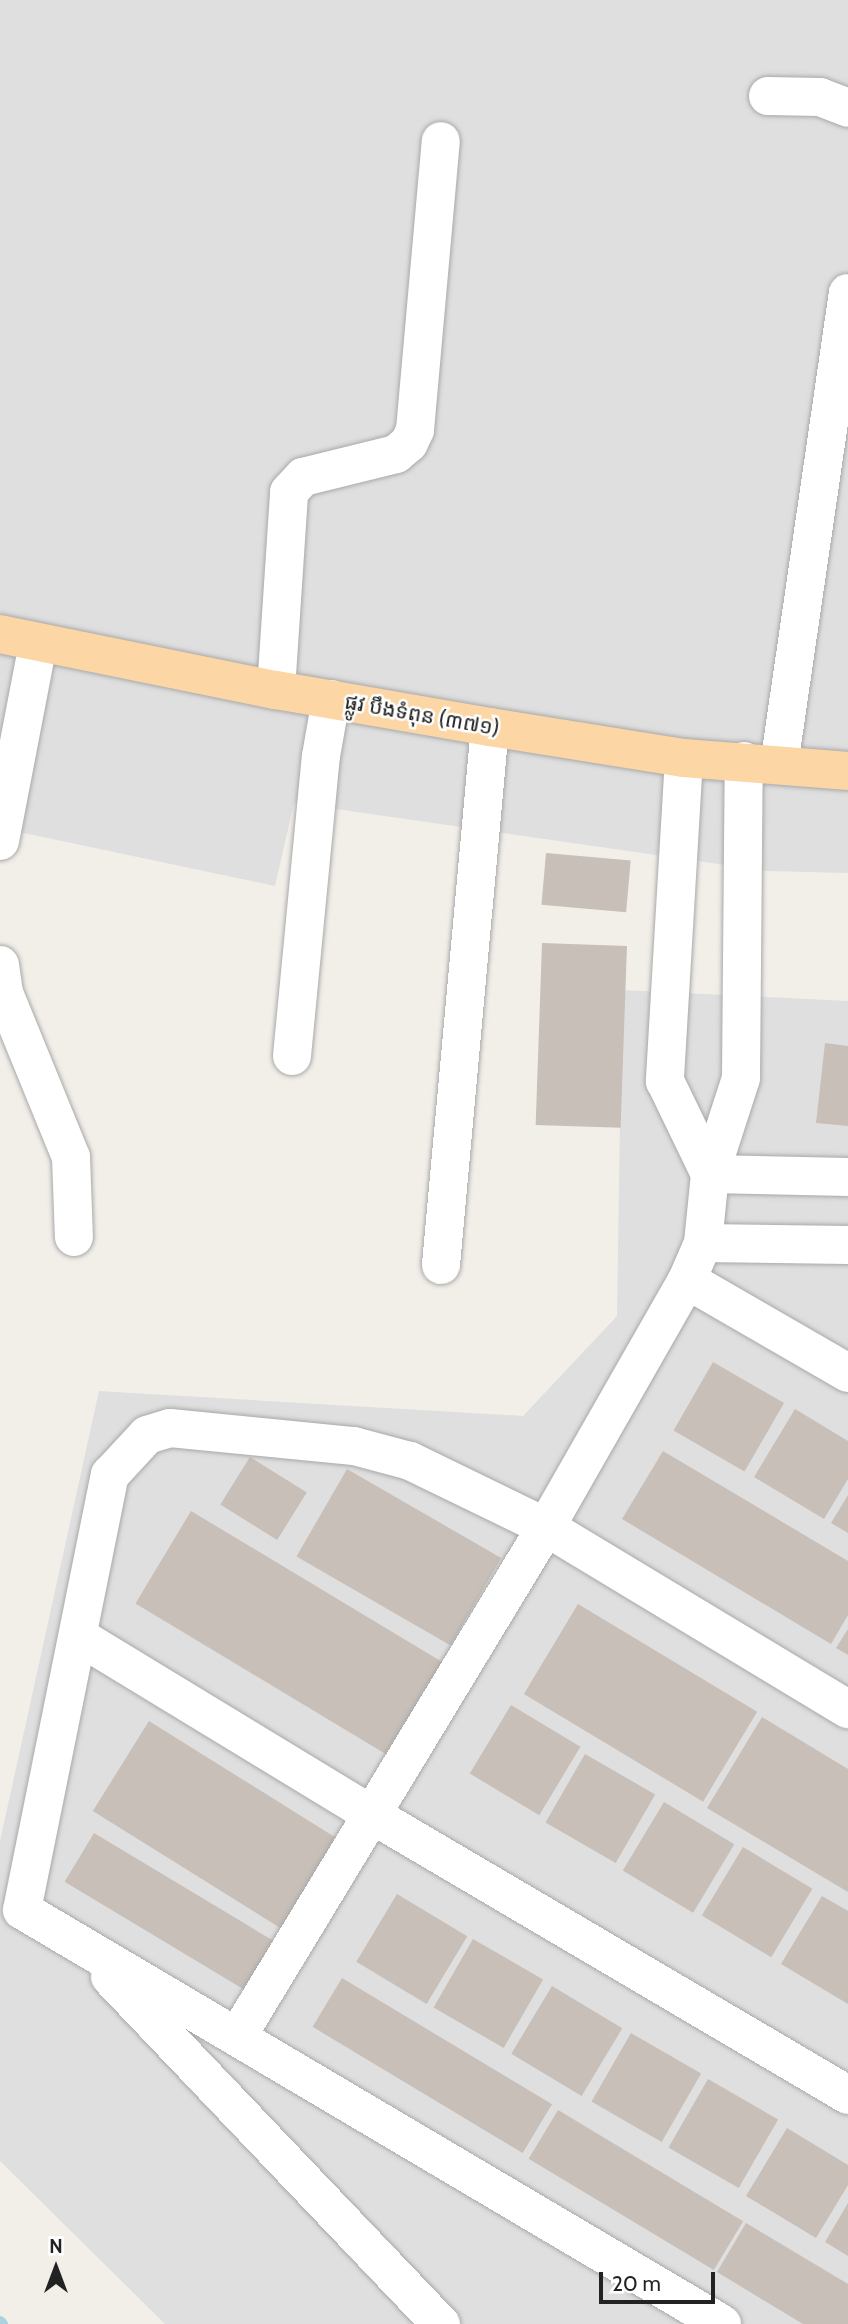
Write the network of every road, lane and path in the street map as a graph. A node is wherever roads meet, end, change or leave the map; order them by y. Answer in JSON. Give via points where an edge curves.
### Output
{"nodes":[{"id":1,"x":768,"y":96,"type":"dead end"},
{"id":2,"x":848,"y":108,"type":"edge"},
{"id":3,"x":441,"y":141,"type":"dead end"},
{"id":4,"x":848,"y":293,"type":"edge"},
{"id":5,"x":0,"y":635,"type":"edge"},
{"id":6,"x":38,"y":642,"type":"junction"},
{"id":7,"x":276,"y":690,"type":"junction"},
{"id":8,"x":331,"y":699,"type":"junction"},
{"id":9,"x":490,"y":727,"type":"junction"},
{"id":10,"x":684,"y":758,"type":"junction"},
{"id":11,"x":762,"y":763,"type":"junction"},
{"id":12,"x":848,"y":771,"type":"edge"},
{"id":13,"x":0,"y":841,"type":"edge"},
{"id":14,"x":0,"y":965,"type":"edge"},
{"id":15,"x":292,"y":1056,"type":"dead end"},
{"id":16,"x":710,"y":1174,"type":"junction"},
{"id":17,"x":848,"y":1177,"type":"edge"},
{"id":18,"x":74,"y":1237,"type":"dead end"},
{"id":19,"x":703,"y":1243,"type":"junction"},
{"id":20,"x":848,"y":1245,"type":"edge"},
{"id":21,"x":441,"y":1265,"type":"dead end"},
{"id":22,"x":687,"y":1280,"type":"junction"},
{"id":23,"x":848,"y":1373,"type":"edge"},
{"id":24,"x":546,"y":1527,"type":"junction"},
{"id":25,"x":78,"y":1636,"type":"junction"},
{"id":26,"x":848,"y":1709,"type":"edge"},
{"id":27,"x":374,"y":1816,"type":"junction"},
{"id":28,"x":77,"y":1942,"type":"junction"},
{"id":29,"x":237,"y":2037,"type":"junction"},
{"id":30,"x":848,"y":2095,"type":"edge"},
{"id":31,"x":441,"y":2324,"type":"edge"},
{"id":32,"x":722,"y":2324,"type":"edge"}],
"edges":[{"from":1,"to":2,"type":"street","via":[[820,97]]},
{"from":3,"to":7,"type":"street","via":[[415,430],[396,454],[303,477],[289,492]]},
{"from":4,"to":11,"type":"street"},
{"from":5,"to":6,"type":"main road","name":"ផ្លូវ បឹងទំពុន (៣៧១)"},
{"from":6,"to":7,"type":"main road","name":"ផ្លូវ បឹងទំពុន (៣៧១)"},
{"from":6,"to":13,"type":"street"},
{"from":7,"to":8,"type":"main road","name":"ផ្លូវ បឹងទំពុន (៣៧១)"},
{"from":8,"to":9,"type":"main road","name":"ផ្លូវ បឹងទំពុន (៣៧១)"},
{"from":8,"to":15,"type":"street","via":[[321,756]]},
{"from":9,"to":10,"type":"main road","name":"ផ្លូវ បឹងទំពុន (៣៧១)"},
{"from":9,"to":21,"type":"street"},
{"from":10,"to":11,"type":"main road","name":"ផ្លូវ បឹងទំពុន (៣៧១)"},
{"from":10,"to":16,"type":"street","via":[[665,1081]]},
{"from":11,"to":12,"type":"main road","name":"ផ្លូវ បឹងទំពុន (៣៧១)"},
{"from":11,"to":16,"type":"street","via":[[741,1077]]},
{"from":14,"to":18,"type":"street","via":[[4,993],[71,1157]]},
{"from":16,"to":17,"type":"street"},
{"from":16,"to":19,"type":"street"},
{"from":19,"to":20,"type":"street"},
{"from":19,"to":22,"type":"street"},
{"from":22,"to":23,"type":"street"},
{"from":22,"to":24,"type":"street"},
{"from":24,"to":25,"type":"street","via":[[411,1461],[365,1449],[170,1428],[148,1436],[110,1475]]},
{"from":24,"to":26,"type":"street"},
{"from":24,"to":27,"type":"street"},
{"from":25,"to":27,"type":"street"},
{"from":25,"to":28,"type":"street","via":[[22,1910]]},
{"from":27,"to":29,"type":"street"},
{"from":27,"to":30,"type":"street"},
{"from":28,"to":29,"type":"street"},
{"from":28,"to":31,"type":"street"},
{"from":29,"to":32,"type":"street"}]}
